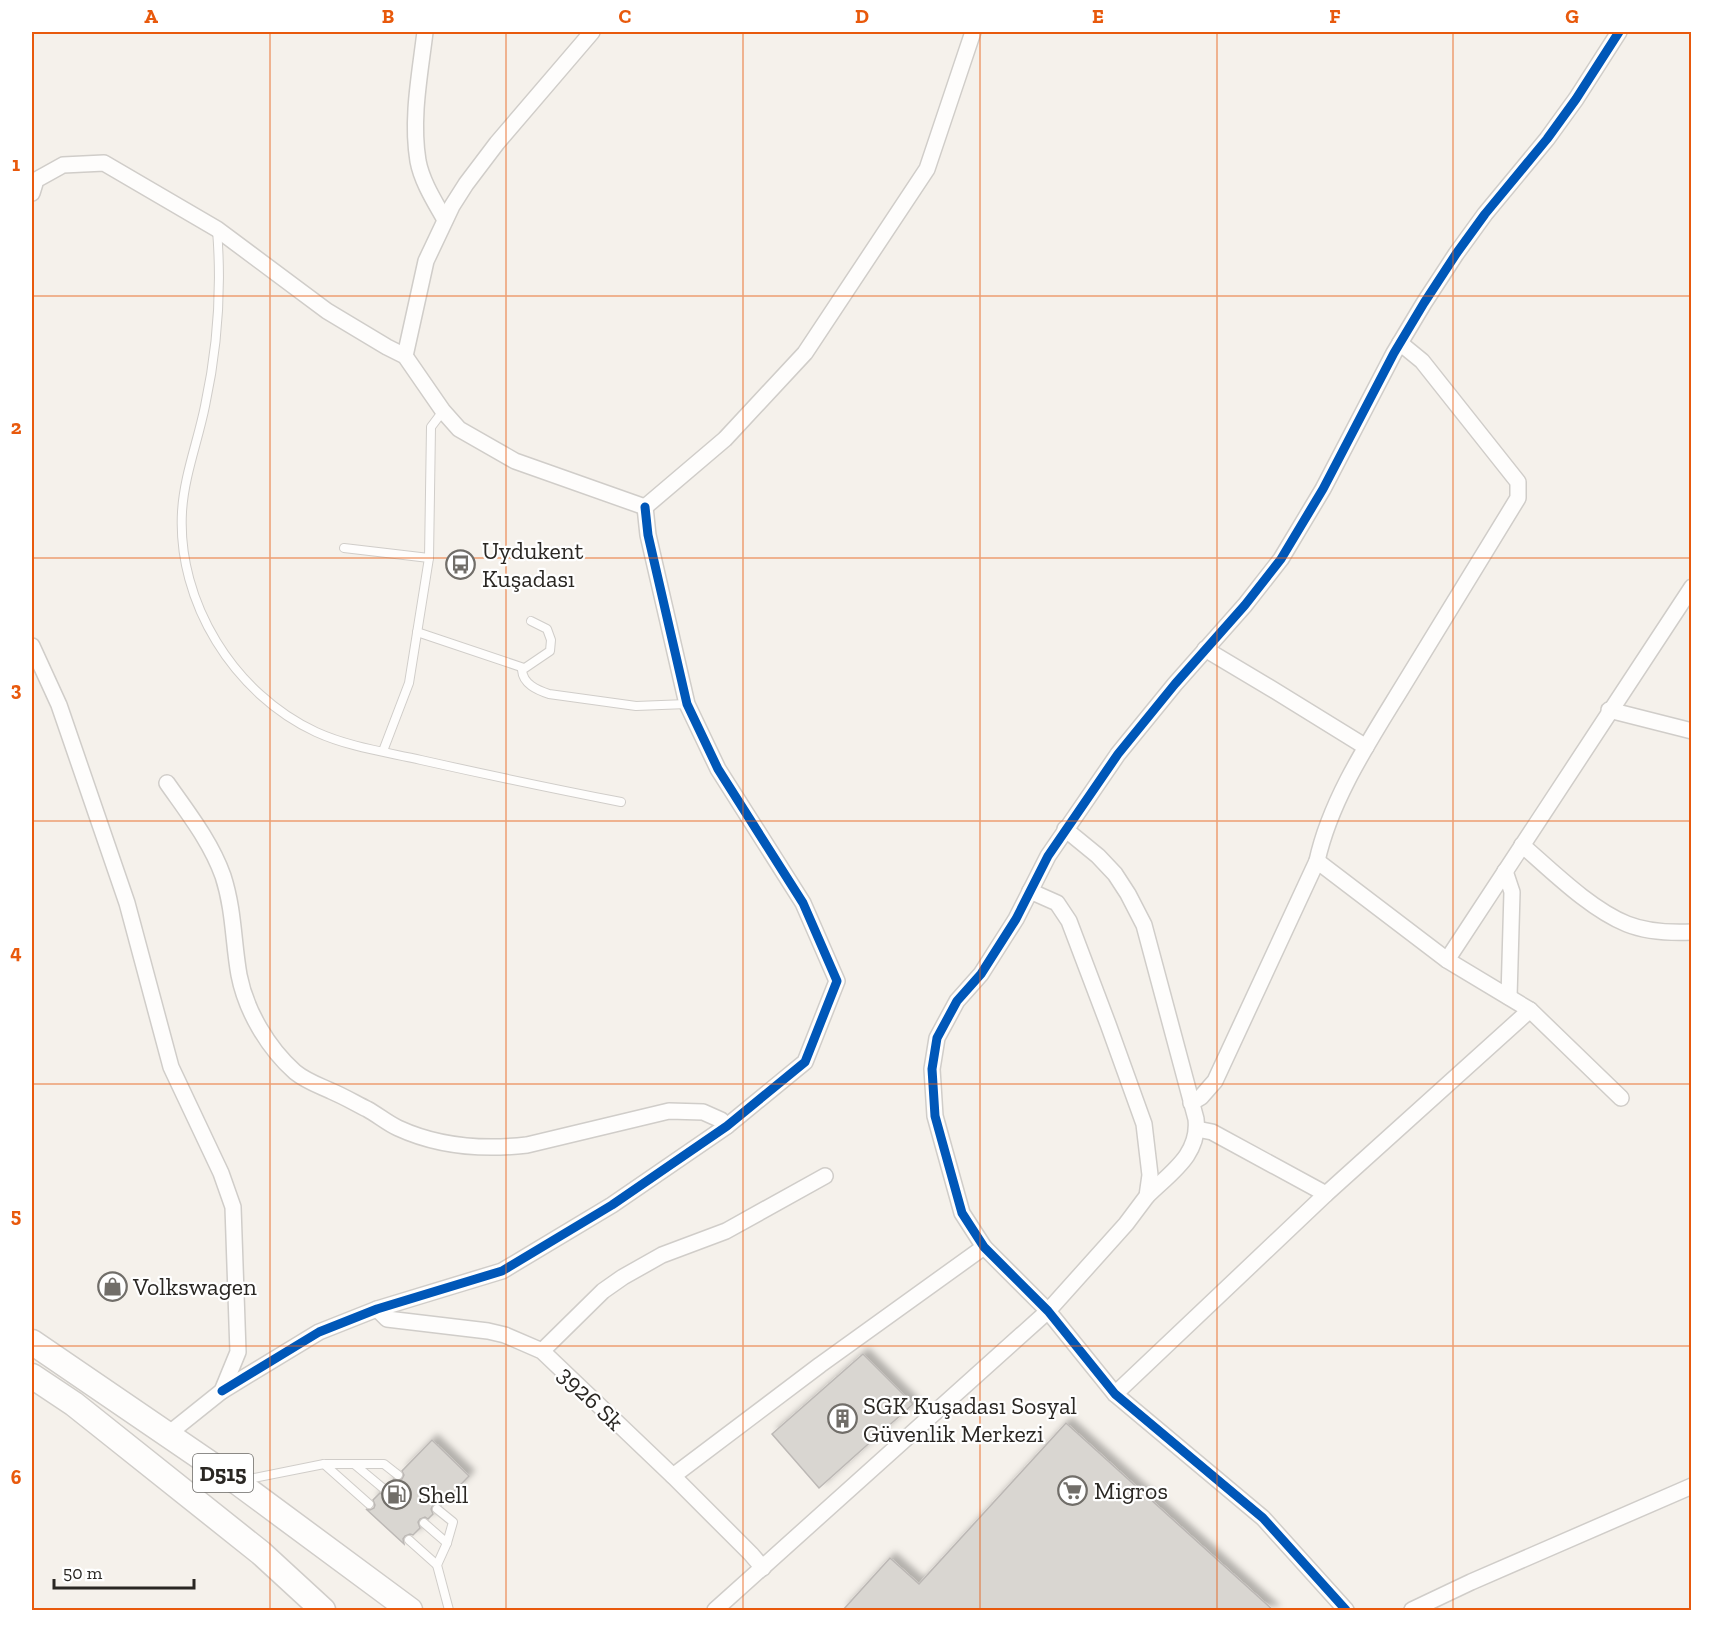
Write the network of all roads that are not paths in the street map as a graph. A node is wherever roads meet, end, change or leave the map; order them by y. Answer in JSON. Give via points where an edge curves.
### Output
{"nodes":[{"id":1,"x":425,"y":32,"type":"edge"},
{"id":2,"x":592,"y":32,"type":"edge"},
{"id":3,"x":973,"y":32,"type":"edge"},
{"id":4,"x":1619,"y":32,"type":"edge"},
{"id":5,"x":32,"y":194,"type":"edge"},
{"id":6,"x":445,"y":220,"type":"junction"},
{"id":7,"x":217,"y":229,"type":"junction"},
{"id":8,"x":1400,"y":344,"type":"junction"},
{"id":9,"x":405,"y":356,"type":"junction"},
{"id":10,"x":443,"y":411,"type":"junction"},
{"id":11,"x":645,"y":507,"type":"junction"},
{"id":12,"x":344,"y":548,"type":"dead end"},
{"id":13,"x":429,"y":558,"type":"junction"},
{"id":14,"x":1692,"y":587,"type":"edge"},
{"id":15,"x":531,"y":621,"type":"dead end"},
{"id":16,"x":417,"y":632,"type":"junction"},
{"id":17,"x":32,"y":646,"type":"edge"},
{"id":18,"x":1205,"y":649,"type":"junction"},
{"id":19,"x":524,"y":668,"type":"junction"},
{"id":20,"x":687,"y":704,"type":"junction"},
{"id":21,"x":1609,"y":710,"type":"junction"},
{"id":22,"x":1692,"y":731,"type":"edge"},
{"id":23,"x":1365,"y":747,"type":"junction"},
{"id":24,"x":383,"y":751,"type":"junction"},
{"id":25,"x":167,"y":783,"type":"dead end"},
{"id":26,"x":621,"y":802,"type":"dead end"},
{"id":27,"x":1065,"y":829,"type":"junction"},
{"id":28,"x":1522,"y":845,"type":"junction"},
{"id":29,"x":1317,"y":861,"type":"junction"},
{"id":30,"x":1505,"y":872,"type":"junction"},
{"id":31,"x":1030,"y":891,"type":"junction"},
{"id":32,"x":1692,"y":932,"type":"edge"},
{"id":33,"x":1448,"y":960,"type":"junction"},
{"id":34,"x":1509,"y":997,"type":"junction"},
{"id":35,"x":1530,"y":1010,"type":"junction"},
{"id":36,"x":1621,"y":1098,"type":"dead end"},
{"id":37,"x":1191,"y":1103,"type":"junction"},
{"id":38,"x":727,"y":1126,"type":"junction"},
{"id":39,"x":1197,"y":1129,"type":"junction"},
{"id":40,"x":825,"y":1176,"type":"dead end"},
{"id":41,"x":1326,"y":1194,"type":"junction"},
{"id":42,"x":1147,"y":1196,"type":"junction"},
{"id":43,"x":984,"y":1247,"type":"junction"},
{"id":44,"x":377,"y":1309,"type":"junction"},
{"id":45,"x":1048,"y":1311,"type":"junction"},
{"id":46,"x":32,"y":1342,"type":"edge"},
{"id":47,"x":542,"y":1351,"type":"junction"},
{"id":48,"x":32,"y":1376,"type":"edge"},
{"id":49,"x":222,"y":1391,"type":"junction"},
{"id":50,"x":1115,"y":1394,"type":"junction"},
{"id":51,"x":167,"y":1435,"type":"junction"},
{"id":52,"x":324,"y":1464,"type":"junction"},
{"id":53,"x":354,"y":1464,"type":"junction"},
{"id":54,"x":398,"y":1475,"type":"dead end"},
{"id":55,"x":673,"y":1476,"type":"junction"},
{"id":56,"x":237,"y":1482,"type":"junction"},
{"id":57,"x":1692,"y":1486,"type":"edge"},
{"id":58,"x":384,"y":1489,"type":"dead end"},
{"id":59,"x":369,"y":1504,"type":"dead end"},
{"id":60,"x":437,"y":1509,"type":"dead end"},
{"id":61,"x":424,"y":1523,"type":"dead end"},
{"id":62,"x":409,"y":1540,"type":"dead end"},
{"id":63,"x":447,"y":1543,"type":"junction"},
{"id":64,"x":437,"y":1565,"type":"junction"},
{"id":65,"x":763,"y":1568,"type":"junction"},
{"id":66,"x":323,"y":1611,"type":"edge"},
{"id":67,"x":410,"y":1611,"type":"edge"},
{"id":68,"x":449,"y":1611,"type":"edge"},
{"id":69,"x":715,"y":1611,"type":"edge"},
{"id":70,"x":1346,"y":1611,"type":"edge"},
{"id":71,"x":1412,"y":1611,"type":"edge"}],
"edges":[{"from":1,"to":6,"type":"street","via":[[415,116],[418,163]]},
{"from":2,"to":6,"type":"street","via":[[481,163]]},
{"from":3,"to":11,"type":"street","via":[[927,169],[805,353],[725,439]]},
{"from":4,"to":8,"type":"street","via":[[1576,99],[1456,254]]},
{"from":5,"to":7,"type":"street","via":[[36,180],[63,165],[104,164]]},
{"from":6,"to":9,"type":"street","via":[[426,261]]},
{"from":7,"to":9,"type":"street","via":[[327,311]]},
{"from":7,"to":24,"type":"lane","via":[[220,285],[216,343],[182,512],[184,556],[195,598],[224,654],[271,703],[329,737]]},
{"from":8,"to":18,"type":"street","via":[[1281,559]]},
{"from":8,"to":23,"type":"street","via":[[1422,361],[1518,482],[1518,498]]},
{"from":9,"to":10,"type":"street"},
{"from":10,"to":11,"type":"street","via":[[459,429],[515,461]]},
{"from":10,"to":13,"type":"lane","via":[[431,427]]},
{"from":11,"to":20,"type":"street"},
{"from":12,"to":13,"type":"lane"},
{"from":13,"to":16,"type":"lane"},
{"from":14,"to":21,"type":"street"},
{"from":15,"to":19,"type":"lane","via":[[548,629],[551,645],[550,651]]},
{"from":16,"to":19,"type":"lane"},
{"from":16,"to":24,"type":"lane","via":[[409,683]]},
{"from":17,"to":49,"type":"street","via":[[60,705],[127,903],[171,1067],[233,1207],[238,1352]]},
{"from":18,"to":23,"type":"street"},
{"from":18,"to":27,"type":"street","via":[[1118,754]]},
{"from":19,"to":20,"type":"lane","via":[[525,680],[549,694],[636,706]]},
{"from":20,"to":38,"type":"street","via":[[718,769],[803,903],[837,981],[805,1062]]},
{"from":21,"to":22,"type":"street"},
{"from":21,"to":28,"type":"street"},
{"from":23,"to":29,"type":"street","via":[[1322,838]]},
{"from":24,"to":26,"type":"lane"},
{"from":25,"to":38,"type":"street","via":[[206,839],[222,876],[231,909],[239,975],[253,1015],[284,1062],[311,1083],[354,1102],[397,1128],[460,1146],[527,1145],[669,1111],[704,1112]]},
{"from":27,"to":31,"type":"street"},
{"from":27,"to":37,"type":"street","via":[[1104,862],[1137,909]]},
{"from":28,"to":30,"type":"street"},
{"from":28,"to":32,"type":"street","via":[[1612,917],[1654,931]]},
{"from":29,"to":33,"type":"street"},
{"from":29,"to":37,"type":"street","via":[[1215,1081]]},
{"from":30,"to":33,"type":"street"},
{"from":30,"to":34,"type":"street","via":[[1512,892]]},
{"from":31,"to":42,"type":"street","via":[[1057,903],[1069,921],[1144,1124],[1150,1175]]},
{"from":31,"to":43,"type":"street","via":[[981,974],[957,1001],[937,1038],[932,1069],[935,1116],[962,1213]]},
{"from":33,"to":34,"type":"street"},
{"from":34,"to":35,"type":"street"},
{"from":35,"to":36,"type":"street"},
{"from":35,"to":41,"type":"street"},
{"from":37,"to":39,"type":"street"},
{"from":38,"to":44,"type":"street","via":[[612,1205],[502,1271]]},
{"from":39,"to":41,"type":"street","via":[[1212,1132]]},
{"from":39,"to":42,"type":"street","via":[[1186,1158]]},
{"from":40,"to":47,"type":"street","via":[[726,1231],[662,1255],[623,1277],[603,1291]]},
{"from":41,"to":50,"type":"street"},
{"from":42,"to":45,"type":"street"},
{"from":43,"to":45,"type":"street"},
{"from":43,"to":55,"type":"street"},
{"from":44,"to":47,"type":"street","name":"3926 Sk","via":[[387,1319],[488,1331]]},
{"from":44,"to":49,"type":"street","via":[[319,1332]]},
{"from":45,"to":50,"type":"street"},
{"from":45,"to":65,"type":"street"},
{"from":46,"to":51,"type":"highway","number":"D515"},
{"from":47,"to":55,"type":"street","name":"3926 Sk"},
{"from":48,"to":66,"type":"highway","number":"D515","via":[[74,1404],[261,1553]]},
{"from":49,"to":51,"type":"street"},
{"from":50,"to":70,"type":"street","via":[[1263,1518]]},
{"from":51,"to":56,"type":"highway","number":"D515"},
{"from":52,"to":53,"type":"lane"},
{"from":52,"to":56,"type":"lane"},
{"from":52,"to":59,"type":"lane"},
{"from":53,"to":54,"type":"lane","via":[[384,1464]]},
{"from":53,"to":58,"type":"lane"},
{"from":55,"to":65,"type":"street","name":"3926 Sk"},
{"from":56,"to":67,"type":"highway","number":"D515"},
{"from":57,"to":71,"type":"street"},
{"from":60,"to":63,"type":"lane","via":[[453,1522]]},
{"from":61,"to":63,"type":"lane"},
{"from":62,"to":64,"type":"lane"},
{"from":63,"to":64,"type":"lane"},
{"from":64,"to":68,"type":"lane"},
{"from":65,"to":69,"type":"street"}]}
